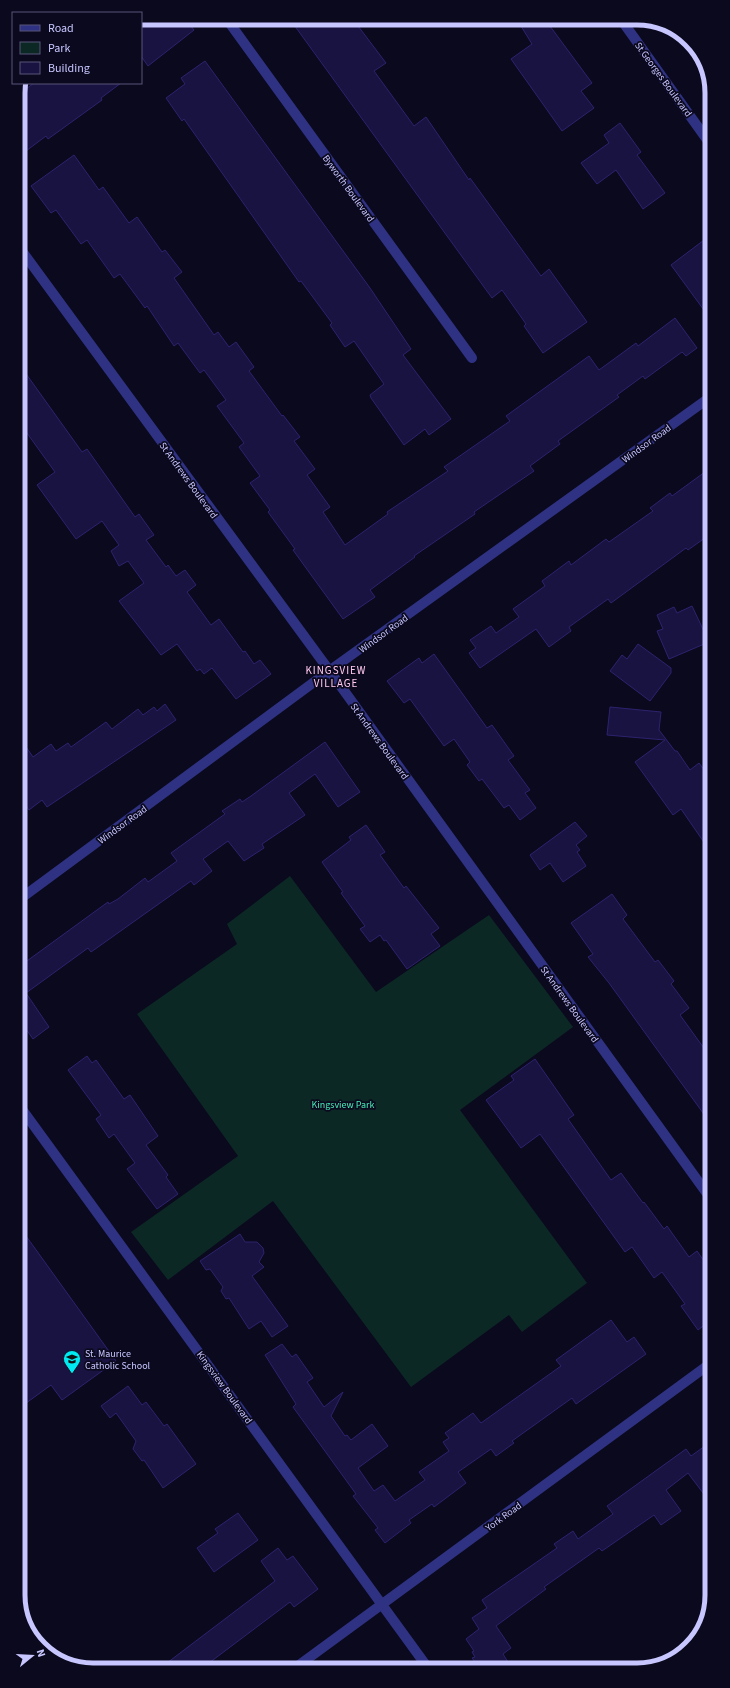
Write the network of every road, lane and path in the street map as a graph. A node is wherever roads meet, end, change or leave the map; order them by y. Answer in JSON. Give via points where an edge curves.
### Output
{"nodes":[{"id":1,"x":231,"y":25,"type":"edge"},
{"id":2,"x":625,"y":25,"type":"edge"},
{"id":3,"x":705,"y":137,"type":"edge"},
{"id":4,"x":25,"y":254,"type":"edge"},
{"id":5,"x":472,"y":358,"type":"dead end"},
{"id":6,"x":705,"y":401,"type":"edge"},
{"id":7,"x":329,"y":672,"type":"junction"},
{"id":8,"x":25,"y":895,"type":"edge"},
{"id":9,"x":25,"y":1114,"type":"edge"},
{"id":10,"x":705,"y":1191,"type":"edge"},
{"id":11,"x":705,"y":1368,"type":"edge"},
{"id":12,"x":382,"y":1605,"type":"junction"},
{"id":13,"x":302,"y":1663,"type":"edge"},
{"id":14,"x":424,"y":1663,"type":"edge"}],
"edges":[{"from":1,"to":5,"type":"street","name":"Byworth Boulevard"},
{"from":2,"to":3,"type":"street","name":"St Georges Boulevard"},
{"from":4,"to":7,"type":"street","name":"St Andrews Boulevard"},
{"from":6,"to":7,"type":"street","name":"Windsor Road"},
{"from":7,"to":8,"type":"street","name":"Windsor Road"},
{"from":7,"to":10,"type":"street","name":"St Andrews Boulevard"},
{"from":9,"to":12,"type":"street","name":"Kingsview Boulevard"},
{"from":11,"to":12,"type":"street","name":"York Road"},
{"from":12,"to":13,"type":"street","name":"York Road"},
{"from":12,"to":14,"type":"street","name":"Kingsview Boulevard"}]}
